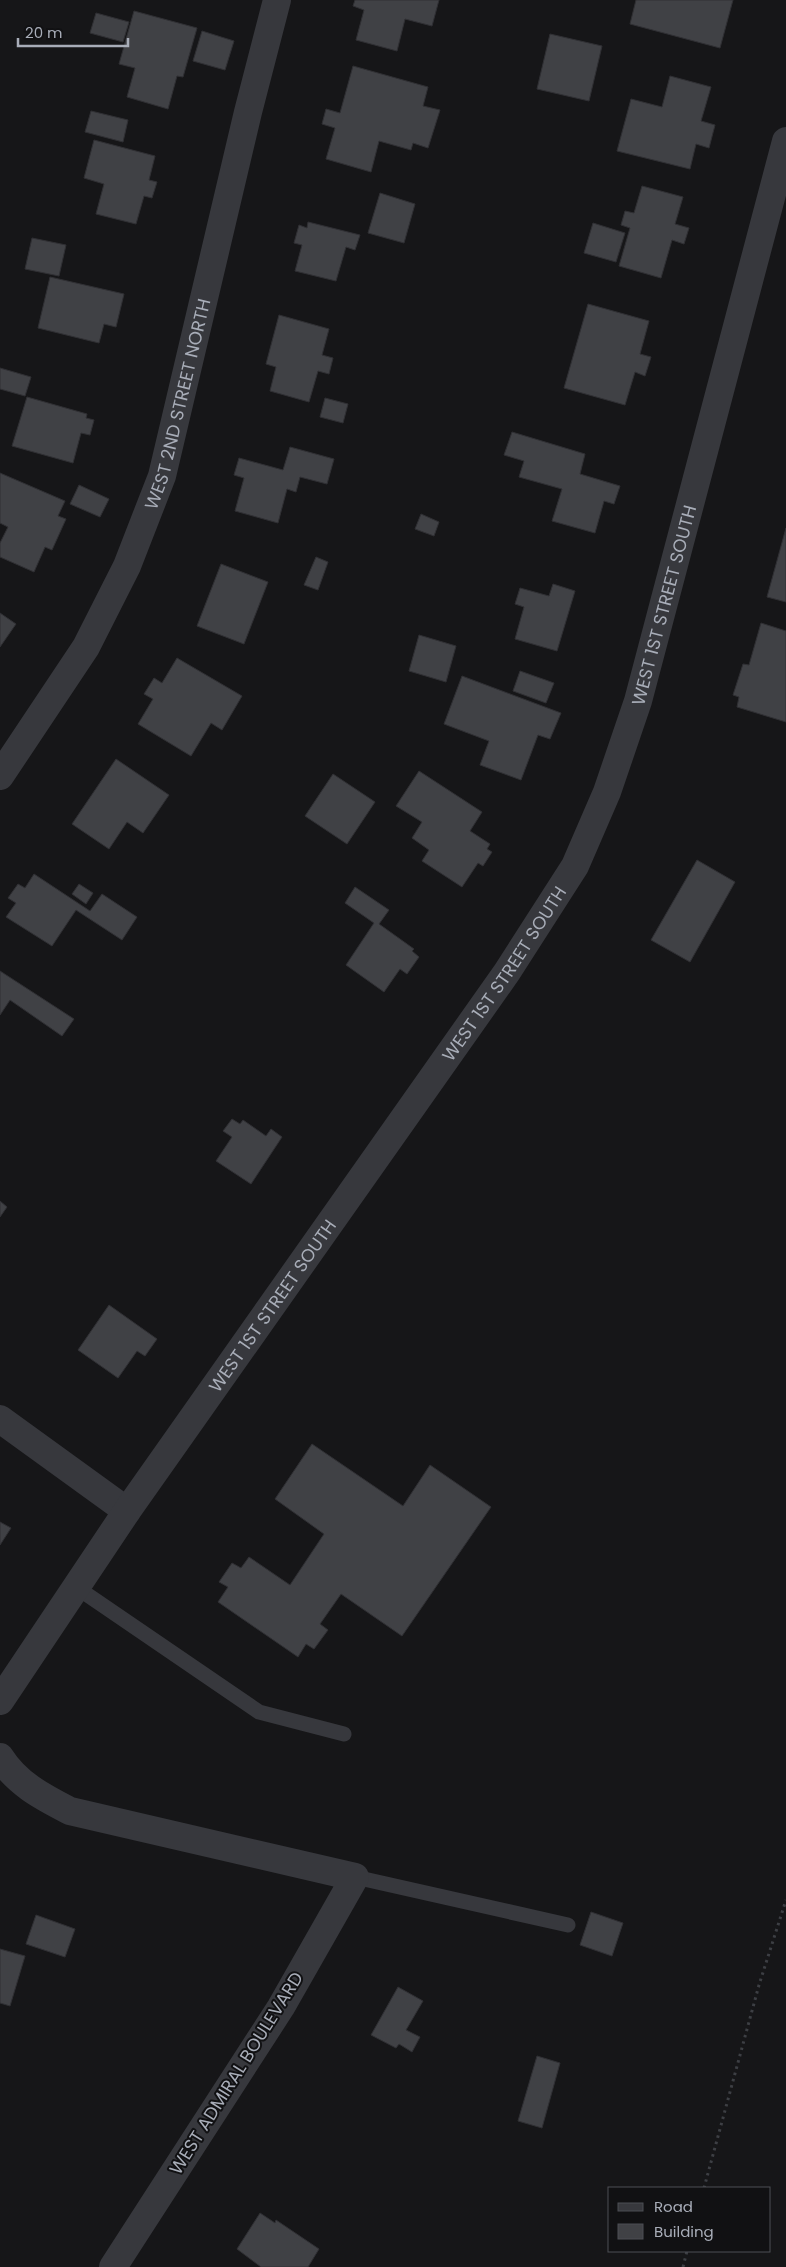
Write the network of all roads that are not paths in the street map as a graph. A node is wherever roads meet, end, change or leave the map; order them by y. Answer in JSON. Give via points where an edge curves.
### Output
{"nodes":[{"id":1,"x":277,"y":0,"type":"edge"},
{"id":2,"x":786,"y":142,"type":"edge"},
{"id":3,"x":0,"y":776,"type":"edge"},
{"id":4,"x":0,"y":1418,"type":"edge"},
{"id":5,"x":127,"y":1511,"type":"junction"},
{"id":6,"x":76,"y":1587,"type":"junction"},
{"id":7,"x":0,"y":1701,"type":"edge"},
{"id":8,"x":344,"y":1734,"type":"dead end"},
{"id":9,"x":0,"y":1757,"type":"edge"},
{"id":10,"x":356,"y":1877,"type":"junction"},
{"id":11,"x":568,"y":1925,"type":"dead end"},
{"id":12,"x":113,"y":2267,"type":"edge"}],
"edges":[{"from":1,"to":3,"type":"street","name":"WEST 2ND STREET NORTH","via":[[162,476],[127,566],[86,647]]},
{"from":2,"to":5,"type":"street","name":"WEST 1ST STREET SOUTH","via":[[638,701],[607,792],[575,866],[507,972]]},
{"from":4,"to":5,"type":"street"},
{"from":5,"to":6,"type":"street","name":"WEST 1ST STREET SOUTH"},
{"from":6,"to":7,"type":"street","name":"WEST 1ST STREET SOUTH"},
{"from":6,"to":8,"type":"lane","via":[[259,1712]]},
{"from":9,"to":10,"type":"street","via":[[32,1791],[70,1811]]},
{"from":10,"to":11,"type":"lane"},
{"from":10,"to":12,"type":"street","name":"WEST ADMIRAL BOULEVARD","via":[[281,2007]]}]}
